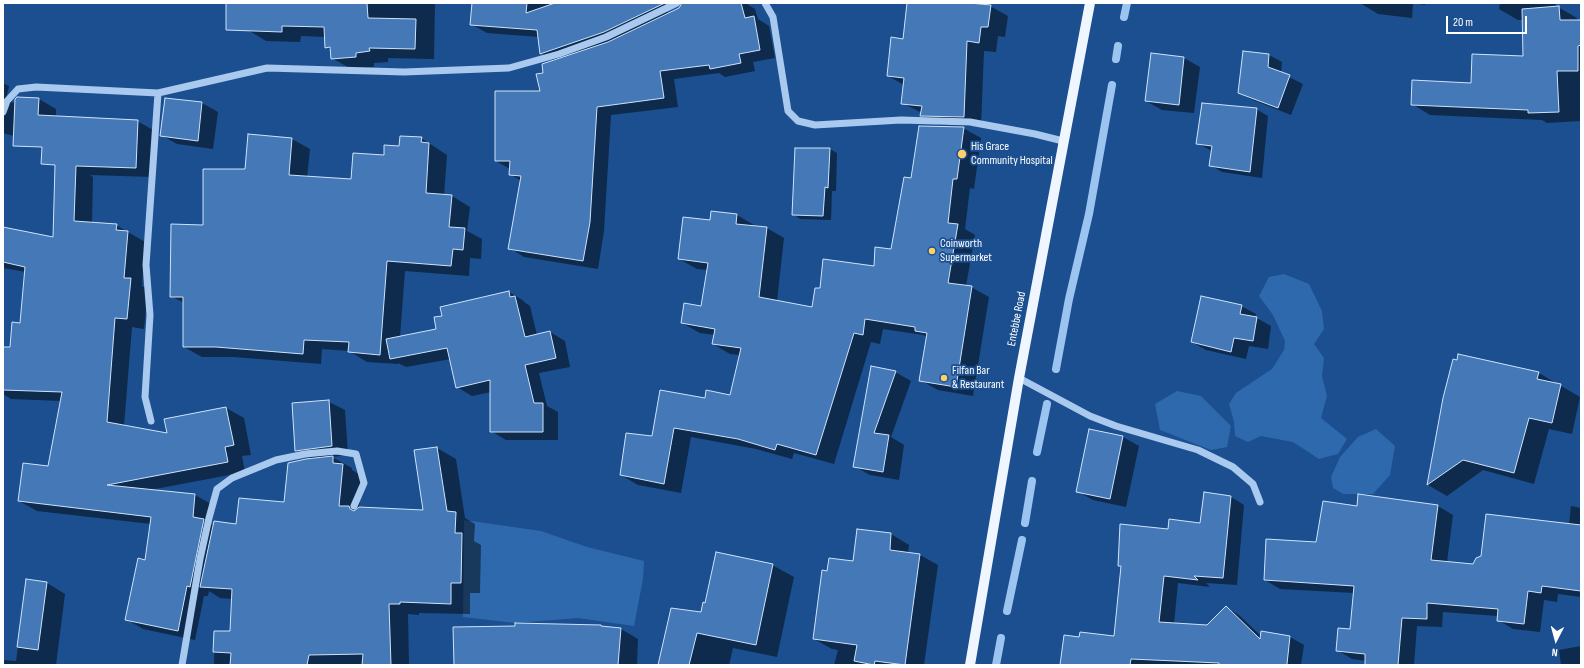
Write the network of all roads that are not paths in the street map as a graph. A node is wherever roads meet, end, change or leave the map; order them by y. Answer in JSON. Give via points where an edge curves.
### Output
{"nodes":[{"id":1,"x":677,"y":3,"type":"edge"},
{"id":2,"x":766,"y":3,"type":"edge"},
{"id":3,"x":1090,"y":3,"type":"edge"},
{"id":4,"x":158,"y":93,"type":"junction"},
{"id":5,"x":3,"y":112,"type":"edge"},
{"id":6,"x":1063,"y":141,"type":"junction"},
{"id":7,"x":1019,"y":378,"type":"junction"},
{"id":8,"x":150,"y":421,"type":"dead end"},
{"id":9,"x":1260,"y":502,"type":"dead end"},
{"id":10,"x":354,"y":506,"type":"dead end"},
{"id":11,"x":182,"y":665,"type":"edge"},
{"id":12,"x":970,"y":665,"type":"edge"}],
"edges":[{"from":1,"to":4,"type":"street","via":[[606,37],[509,68],[404,72],[267,68]]},
{"from":2,"to":6,"type":"street","via":[[773,17],[788,111],[798,121],[814,125],[901,120],[970,122]]},
{"from":3,"to":6,"type":"main road","name":"Entebbe Road"},
{"from":4,"to":5,"type":"street","via":[[36,87],[18,89],[6,102]]},
{"from":4,"to":8,"type":"street","via":[[146,265],[150,315],[145,397]]},
{"from":6,"to":7,"type":"main road","name":"Entebbe Road"},
{"from":7,"to":9,"type":"street","via":[[1090,416],[1198,450],[1233,467],[1253,484]]},
{"from":7,"to":12,"type":"main road","name":"Entebbe Road"},
{"from":10,"to":11,"type":"street","via":[[364,483],[356,454],[337,451],[276,460],[232,478],[217,489],[200,559]]}]}
